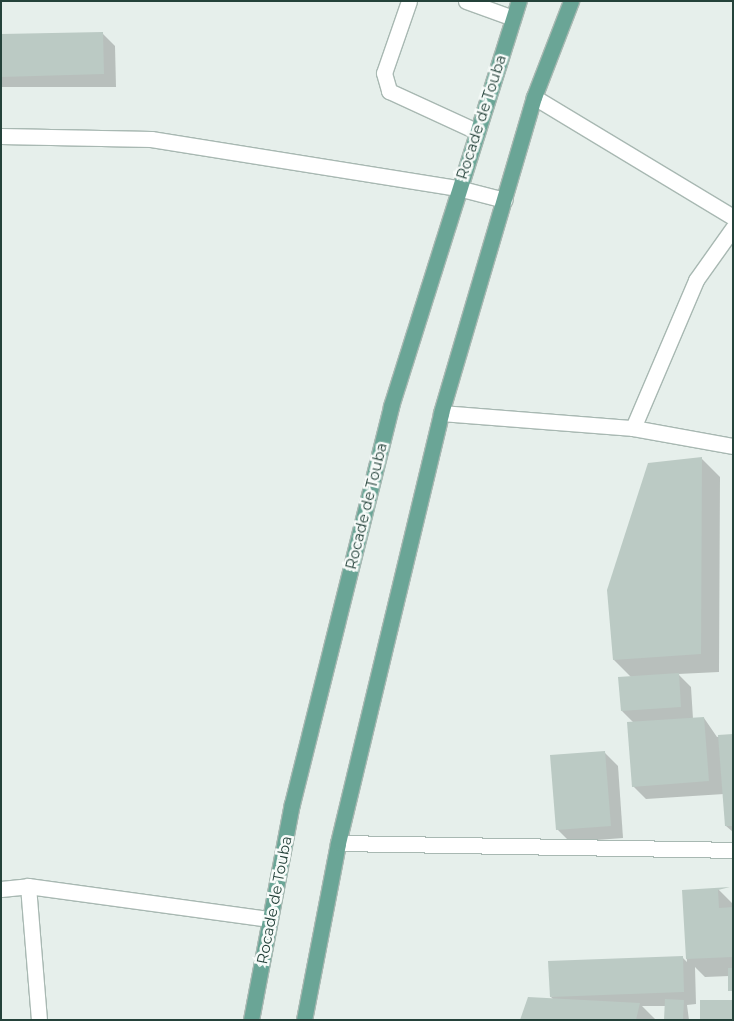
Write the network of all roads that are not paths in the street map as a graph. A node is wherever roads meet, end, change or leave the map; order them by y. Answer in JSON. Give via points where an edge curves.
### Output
{"nodes":[{"id":1,"x":409,"y":1,"type":"edge"},
{"id":2,"x":466,"y":1,"type":"edge"},
{"id":3,"x":519,"y":1,"type":"edge"},
{"id":4,"x":567,"y":3,"type":"edge"},
{"id":5,"x":513,"y":18,"type":"junction"},
{"id":6,"x":534,"y":97,"type":"junction"},
{"id":7,"x":476,"y":131,"type":"junction"},
{"id":8,"x":1,"y":136,"type":"edge"},
{"id":9,"x":458,"y":188,"type":"junction"},
{"id":10,"x":504,"y":200,"type":"junction"},
{"id":11,"x":733,"y":217,"type":"edge"},
{"id":12,"x":733,"y":228,"type":"edge"},
{"id":13,"x":441,"y":413,"type":"junction"},
{"id":14,"x":633,"y":428,"type":"junction"},
{"id":15,"x":733,"y":446,"type":"edge"},
{"id":16,"x":338,"y":843,"type":"junction"},
{"id":17,"x":733,"y":850,"type":"edge"},
{"id":18,"x":28,"y":886,"type":"junction"},
{"id":19,"x":1,"y":889,"type":"edge"},
{"id":20,"x":270,"y":919,"type":"junction"},
{"id":21,"x":40,"y":1020,"type":"edge"},
{"id":22,"x":251,"y":1020,"type":"edge"},
{"id":23,"x":304,"y":1020,"type":"edge"}],
"edges":[{"from":1,"to":7,"type":"street","via":[[384,73],[389,91]]},
{"from":2,"to":5,"type":"street"},
{"from":3,"to":5,"type":"main road","name":"Rocade de Touba"},
{"from":4,"to":6,"type":"main road"},
{"from":5,"to":7,"type":"main road","name":"Rocade de Touba"},
{"from":6,"to":10,"type":"main road"},
{"from":6,"to":11,"type":"street"},
{"from":7,"to":9,"type":"main road","name":"Rocade de Touba"},
{"from":8,"to":9,"type":"street","via":[[151,139]]},
{"from":9,"to":10,"type":"street"},
{"from":9,"to":20,"type":"main road","name":"Rocade de Touba","via":[[391,406],[292,804]]},
{"from":10,"to":13,"type":"main road"},
{"from":12,"to":14,"type":"street","via":[[696,280]]},
{"from":13,"to":14,"type":"street"},
{"from":13,"to":16,"type":"main road"},
{"from":14,"to":15,"type":"street"},
{"from":16,"to":17,"type":"street"},
{"from":16,"to":23,"type":"main road"},
{"from":18,"to":19,"type":"street"},
{"from":18,"to":20,"type":"street"},
{"from":18,"to":21,"type":"street"},
{"from":20,"to":22,"type":"main road","name":"Rocade de Touba"}]}
